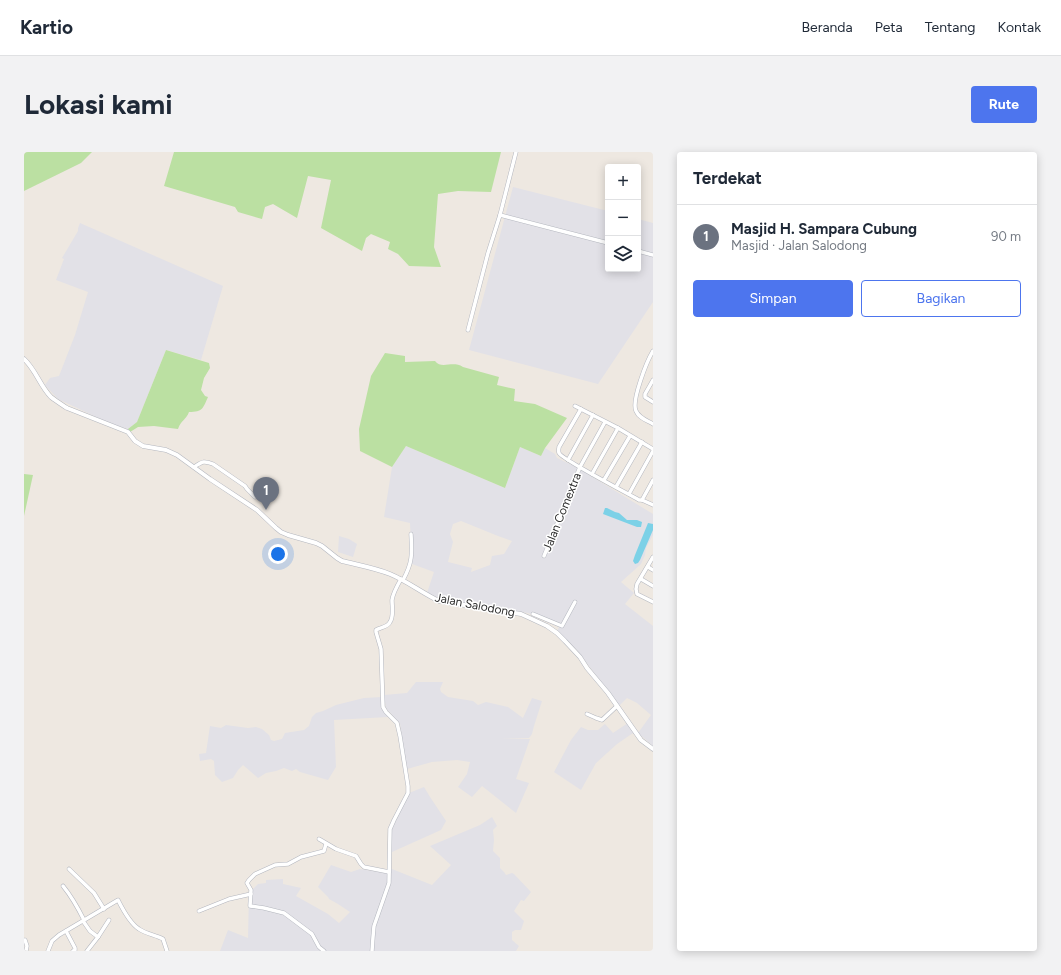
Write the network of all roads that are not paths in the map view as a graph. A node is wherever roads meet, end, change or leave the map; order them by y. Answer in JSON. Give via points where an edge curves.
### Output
{"nodes":[{"id":1,"x":516,"y":152,"type":"edge"},
{"id":2,"x":500,"y":215,"type":"junction"},
{"id":3,"x":605,"y":242,"type":"edge"},
{"id":4,"x":641,"y":252,"type":"edge"},
{"id":5,"x":653,"y":256,"type":"edge"},
{"id":6,"x":468,"y":330,"type":"dead end"},
{"id":7,"x":653,"y":351,"type":"edge"},
{"id":8,"x":24,"y":359,"type":"edge"},
{"id":9,"x":653,"y":380,"type":"edge"},
{"id":10,"x":653,"y":402,"type":"edge"},
{"id":11,"x":575,"y":406,"type":"dead end"},
{"id":12,"x":581,"y":409,"type":"junction"},
{"id":13,"x":593,"y":415,"type":"junction"},
{"id":14,"x":605,"y":422,"type":"junction"},
{"id":15,"x":653,"y":424,"type":"edge"},
{"id":16,"x":618,"y":428,"type":"junction"},
{"id":17,"x":630,"y":436,"type":"junction"},
{"id":18,"x":642,"y":442,"type":"junction"},
{"id":19,"x":653,"y":450,"type":"edge"},
{"id":20,"x":568,"y":460,"type":"junction"},
{"id":21,"x":580,"y":467,"type":"junction"},
{"id":22,"x":194,"y":468,"type":"junction"},
{"id":23,"x":592,"y":474,"type":"junction"},
{"id":24,"x":604,"y":480,"type":"junction"},
{"id":25,"x":653,"y":480,"type":"edge"},
{"id":26,"x":616,"y":487,"type":"junction"},
{"id":27,"x":628,"y":494,"type":"junction"},
{"id":28,"x":255,"y":497,"type":"dead end"},
{"id":29,"x":642,"y":500,"type":"junction"},
{"id":30,"x":653,"y":505,"type":"edge"},
{"id":31,"x":411,"y":534,"type":"dead end"},
{"id":32,"x":544,"y":556,"type":"dead end"},
{"id":33,"x":653,"y":557,"type":"edge"},
{"id":34,"x":648,"y":567,"type":"junction"},
{"id":35,"x":653,"y":570,"type":"edge"},
{"id":36,"x":641,"y":579,"type":"junction"},
{"id":37,"x":402,"y":580,"type":"junction"},
{"id":38,"x":653,"y":586,"type":"edge"},
{"id":39,"x":575,"y":602,"type":"dead end"},
{"id":40,"x":653,"y":602,"type":"edge"},
{"id":41,"x":533,"y":614,"type":"dead end"},
{"id":42,"x":617,"y":706,"type":"junction"},
{"id":43,"x":587,"y":714,"type":"dead end"},
{"id":44,"x":653,"y":749,"type":"edge"},
{"id":45,"x":319,"y":839,"type":"dead end"},
{"id":46,"x":326,"y":844,"type":"junction"},
{"id":47,"x":69,"y":869,"type":"dead end"},
{"id":48,"x":389,"y":872,"type":"junction"},
{"id":49,"x":62,"y":886,"type":"dead end"},
{"id":50,"x":251,"y":894,"type":"junction"},
{"id":51,"x":104,"y":909,"type":"junction"},
{"id":52,"x":199,"y":911,"type":"dead end"},
{"id":53,"x":109,"y":920,"type":"dead end"},
{"id":54,"x":83,"y":921,"type":"junction"},
{"id":55,"x":66,"y":931,"type":"junction"},
{"id":56,"x":98,"y":937,"type":"junction"},
{"id":57,"x":26,"y":940,"type":"dead end"},
{"id":58,"x":26,"y":951,"type":"edge"},
{"id":59,"x":48,"y":951,"type":"edge"},
{"id":60,"x":73,"y":951,"type":"edge"},
{"id":61,"x":86,"y":951,"type":"edge"},
{"id":62,"x":167,"y":951,"type":"edge"},
{"id":63,"x":324,"y":951,"type":"edge"},
{"id":64,"x":372,"y":951,"type":"edge"}],
"edges":[{"from":1,"to":2,"type":"street"},
{"from":2,"to":3,"type":"street"},
{"from":2,"to":6,"type":"street"},
{"from":4,"to":5,"type":"street"},
{"from":7,"to":15,"type":"street","via":[[646,364],[634,407],[641,418]]},
{"from":8,"to":22,"type":"street","name":"Jalan Salodong","via":[[59,403],[128,432],[143,446],[171,452]]},
{"from":9,"to":10,"type":"street","via":[[644,394]]},
{"from":11,"to":12,"type":"street"},
{"from":12,"to":13,"type":"street"},
{"from":12,"to":20,"type":"street","via":[[558,449]]},
{"from":13,"to":14,"type":"street"},
{"from":13,"to":20,"type":"street"},
{"from":14,"to":16,"type":"street"},
{"from":14,"to":21,"type":"street","name":"Jalan Comextra"},
{"from":16,"to":17,"type":"street"},
{"from":16,"to":23,"type":"street"},
{"from":17,"to":18,"type":"street"},
{"from":17,"to":24,"type":"street"},
{"from":18,"to":19,"type":"street"},
{"from":18,"to":26,"type":"street"},
{"from":19,"to":27,"type":"street"},
{"from":20,"to":21,"type":"street"},
{"from":21,"to":23,"type":"street"},
{"from":21,"to":32,"type":"street","name":"Jalan Comextra"},
{"from":22,"to":28,"type":"street","via":[[200,462],[209,462],[246,486]]},
{"from":22,"to":37,"type":"street","name":"Jalan Salodong","via":[[257,510],[280,532],[316,543],[342,560],[385,572]]},
{"from":23,"to":24,"type":"street"},
{"from":24,"to":26,"type":"street"},
{"from":25,"to":29,"type":"street"},
{"from":26,"to":27,"type":"street"},
{"from":27,"to":29,"type":"street"},
{"from":29,"to":30,"type":"street"},
{"from":31,"to":37,"type":"street","via":[[410,565]]},
{"from":33,"to":34,"type":"street"},
{"from":34,"to":35,"type":"street"},
{"from":34,"to":36,"type":"street"},
{"from":36,"to":38,"type":"street"},
{"from":36,"to":40,"type":"street","via":[[636,586],[636,593]]},
{"from":37,"to":42,"type":"street","name":"Jalan Salodong","via":[[439,601],[521,614],[547,626],[580,656]]},
{"from":37,"to":48,"type":"street","via":[[393,599],[391,622],[376,630],[381,649],[383,707],[397,723],[408,786],[408,793],[390,830]]},
{"from":39,"to":41,"type":"street","via":[[562,626]]},
{"from":42,"to":43,"type":"street","via":[[602,720]]},
{"from":42,"to":44,"type":"street","name":"Jalan Salodong","via":[[641,740]]},
{"from":45,"to":46,"type":"street"},
{"from":46,"to":48,"type":"street","via":[[356,856],[364,867]]},
{"from":46,"to":50,"type":"street","via":[[324,851],[301,857],[288,864],[278,864],[255,874],[247,883]]},
{"from":47,"to":51,"type":"street","via":[[94,893]]},
{"from":48,"to":64,"type":"street","via":[[389,884],[374,926]]},
{"from":49,"to":54,"type":"street","via":[[79,909]]},
{"from":50,"to":52,"type":"street","via":[[229,899]]},
{"from":50,"to":63,"type":"street","via":[[250,906],[284,913],[312,934]]},
{"from":51,"to":54,"type":"street"},
{"from":51,"to":62,"type":"street","via":[[118,900],[139,929],[163,939]]},
{"from":53,"to":56,"type":"street"},
{"from":54,"to":55,"type":"street"},
{"from":54,"to":56,"type":"street"},
{"from":55,"to":59,"type":"street","via":[[52,941]]},
{"from":55,"to":60,"type":"street","via":[[75,948]]},
{"from":56,"to":61,"type":"street"},
{"from":57,"to":58,"type":"street"}]}
